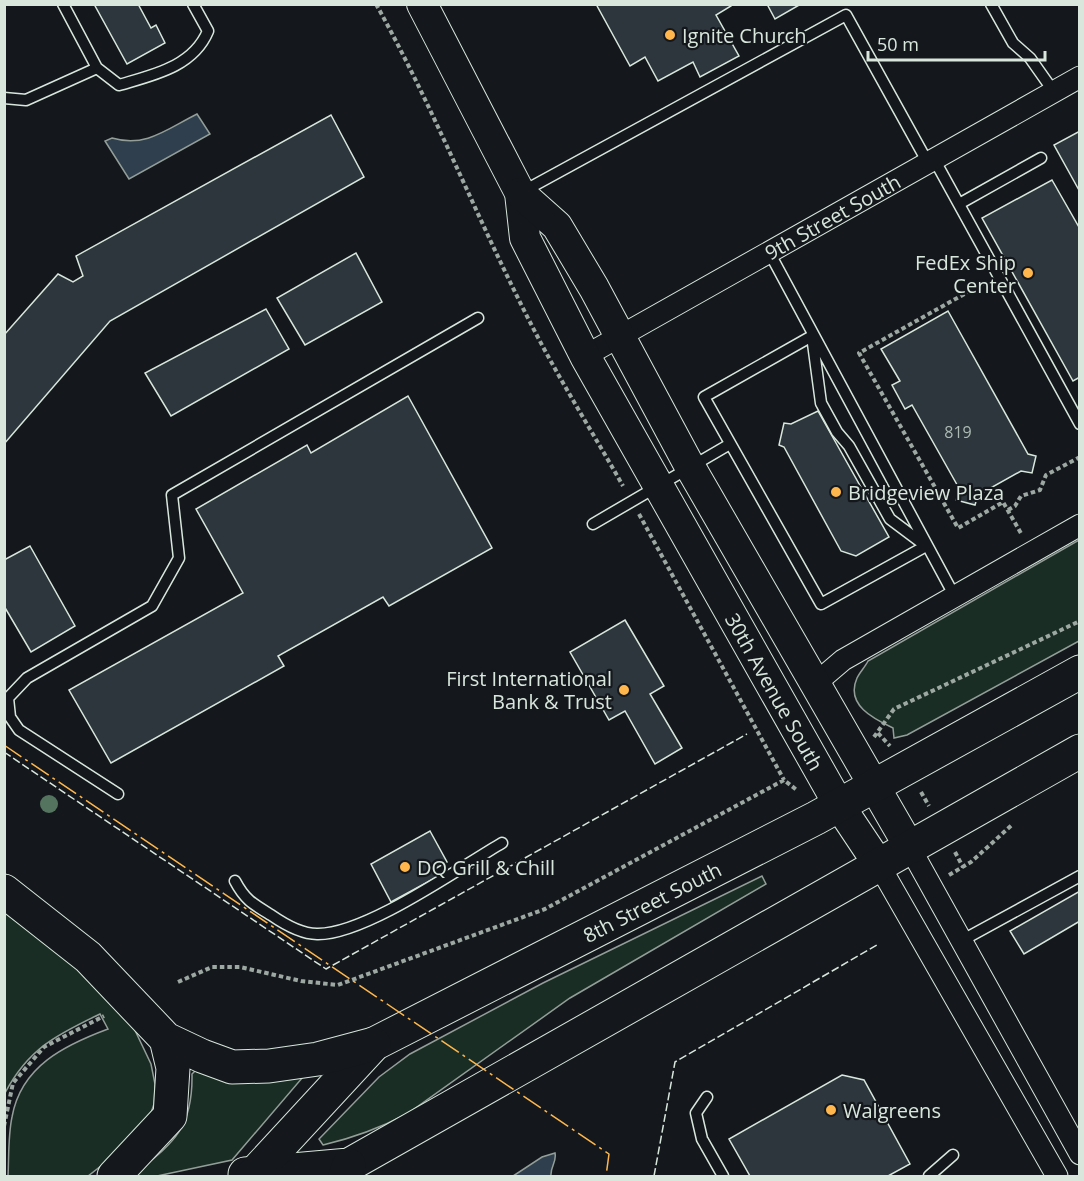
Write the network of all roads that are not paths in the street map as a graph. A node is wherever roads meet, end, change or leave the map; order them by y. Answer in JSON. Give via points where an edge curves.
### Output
{"nodes":[{"id":1,"x":63,"y":4,"type":"edge"},
{"id":2,"x":193,"y":4,"type":"edge"},
{"id":3,"x":422,"y":4,"type":"edge"},
{"id":4,"x":991,"y":4,"type":"edge"},
{"id":5,"x":97,"y":68,"type":"junction"},
{"id":6,"x":1080,"y":77,"type":"edge"},
{"id":7,"x":1054,"y":92,"type":"junction"},
{"id":8,"x":4,"y":98,"type":"edge"},
{"id":9,"x":1041,"y":158,"type":"dead end"},
{"id":10,"x":931,"y":161,"type":"junction"},
{"id":11,"x":520,"y":193,"type":"junction"},
{"id":12,"x":959,"y":204,"type":"junction"},
{"id":13,"x":769,"y":252,"type":"junction"},
{"id":14,"x":478,"y":318,"type":"dead end"},
{"id":15,"x":618,"y":336,"type":"junction"},
{"id":16,"x":812,"y":336,"type":"junction"},
{"id":17,"x":585,"y":356,"type":"junction"},
{"id":18,"x":1080,"y":424,"type":"edge"},
{"id":19,"x":729,"y":444,"type":"junction"},
{"id":20,"x":689,"y":465,"type":"junction"},
{"id":21,"x":658,"y":485,"type":"junction"},
{"id":22,"x":594,"y":524,"type":"dead end"},
{"id":23,"x":1080,"y":525,"type":"edge"},
{"id":24,"x":926,"y":546,"type":"junction"},
{"id":25,"x":954,"y":595,"type":"junction"},
{"id":26,"x":1080,"y":672,"type":"edge"},
{"id":27,"x":816,"y":683,"type":"junction"},
{"id":28,"x":1080,"y":751,"type":"edge"},
{"id":29,"x":875,"y":785,"type":"junction"},
{"id":30,"x":118,"y":794,"type":"dead end"},
{"id":31,"x":839,"y":805,"type":"junction"},
{"id":32,"x":502,"y":843,"type":"dead end"},
{"id":33,"x":910,"y":848,"type":"junction"},
{"id":34,"x":879,"y":865,"type":"junction"},
{"id":35,"x":1080,"y":876,"type":"edge"},
{"id":36,"x":235,"y":881,"type":"dead end"},
{"id":37,"x":4,"y":891,"type":"edge"},
{"id":38,"x":961,"y":941,"type":"junction"},
{"id":39,"x":166,"y":1039,"type":"junction"},
{"id":40,"x":374,"y":1044,"type":"junction"},
{"id":41,"x":707,"y":1097,"type":"dead end"},
{"id":42,"x":1050,"y":1100,"type":"junction"},
{"id":43,"x":1022,"y":1116,"type":"junction"},
{"id":44,"x":1080,"y":1154,"type":"edge"},
{"id":45,"x":954,"y":1155,"type":"dead end"},
{"id":46,"x":347,"y":1171,"type":"edge"},
{"id":47,"x":247,"y":1175,"type":"edge"},
{"id":48,"x":114,"y":1176,"type":"edge"},
{"id":49,"x":723,"y":1176,"type":"edge"},
{"id":50,"x":928,"y":1176,"type":"edge"},
{"id":51,"x":1056,"y":1176,"type":"edge"}],
"edges":[{"from":1,"to":5,"type":"lane"},
{"from":2,"to":5,"type":"lane","via":[[208,31],[196,53],[163,71],[119,85]]},
{"from":3,"to":11,"type":"street","name":"30th Avenue South"},
{"from":4,"to":7,"type":"lane","via":[[1013,43],[1030,58]]},
{"from":5,"to":8,"type":"lane","via":[[26,100]]},
{"from":6,"to":7,"type":"street","name":"9th Street South"},
{"from":7,"to":10,"type":"street","name":"9th Street South"},
{"from":9,"to":12,"type":"lane"},
{"from":10,"to":11,"type":"lane","via":[[846,15]]},
{"from":10,"to":12,"type":"lane"},
{"from":10,"to":13,"type":"street","name":"9th Street South"},
{"from":11,"to":15,"type":"street","name":"30th Avenue South","via":[[557,226]]},
{"from":11,"to":17,"type":"street","name":"30th Avenue South","via":[[525,238]]},
{"from":12,"to":18,"type":"lane"},
{"from":13,"to":15,"type":"street","name":"9th Street South"},
{"from":13,"to":16,"type":"lane"},
{"from":14,"to":30,"type":"lane","via":[[172,495],[179,558],[152,606],[27,678],[8,698],[10,717],[19,730]]},
{"from":15,"to":17,"type":"street","name":"9th Street South"},
{"from":15,"to":20,"type":"street","name":"30th Avenue South"},
{"from":16,"to":19,"type":"lane","via":[[704,397]]},
{"from":16,"to":24,"type":"lane"},
{"from":16,"to":24,"type":"lane","via":[[821,403],[826,413],[890,519]]},
{"from":17,"to":21,"type":"street","name":"30th Avenue South"},
{"from":19,"to":20,"type":"lane"},
{"from":19,"to":24,"type":"lane","via":[[821,604]]},
{"from":20,"to":21,"type":"lane"},
{"from":20,"to":27,"type":"street","name":"30th Avenue South"},
{"from":21,"to":22,"type":"lane"},
{"from":21,"to":31,"type":"street","name":"30th Avenue South"},
{"from":23,"to":25,"type":"street"},
{"from":24,"to":25,"type":"lane"},
{"from":25,"to":27,"type":"street","via":[[843,660]]},
{"from":26,"to":29,"type":"main road","name":"8th Street South"},
{"from":27,"to":29,"type":"street","name":"30th Avenue South"},
{"from":28,"to":33,"type":"main road","name":"8th Street South"},
{"from":29,"to":31,"type":"main road","name":"8th Street South"},
{"from":29,"to":33,"type":"street","name":"30th Avenue South"},
{"from":31,"to":34,"type":"street","name":"30th Avenue South"},
{"from":31,"to":40,"type":"main road","name":"8th Street South"},
{"from":32,"to":36,"type":"lane","via":[[376,916],[341,931],[316,934],[286,925],[244,898]]},
{"from":33,"to":34,"type":"main road","name":"8th Street South"},
{"from":33,"to":38,"type":"street","name":"30th Avenue South"},
{"from":34,"to":43,"type":"street","name":"30th Avenue South"},
{"from":34,"to":46,"type":"main road","name":"8th Street South"},
{"from":35,"to":38,"type":"lane"},
{"from":37,"to":39,"type":"main road","via":[[88,957]]},
{"from":38,"to":42,"type":"street","name":"30th Avenue South"},
{"from":39,"to":40,"type":"main road","via":[[232,1067],[308,1060]]},
{"from":39,"to":48,"type":"main road","via":[[173,1068],[170,1116]]},
{"from":40,"to":47,"type":"main road","name":"8th Street South"},
{"from":41,"to":49,"type":"lane","via":[[696,1113],[702,1139]]},
{"from":42,"to":43,"type":"street"},
{"from":42,"to":44,"type":"street","name":"30th Avenue South"},
{"from":43,"to":51,"type":"street","name":"30th Avenue South"},
{"from":45,"to":50,"type":"lane"},
{"from":46,"to":47,"type":"main road","name":"8th Street South"}]}
